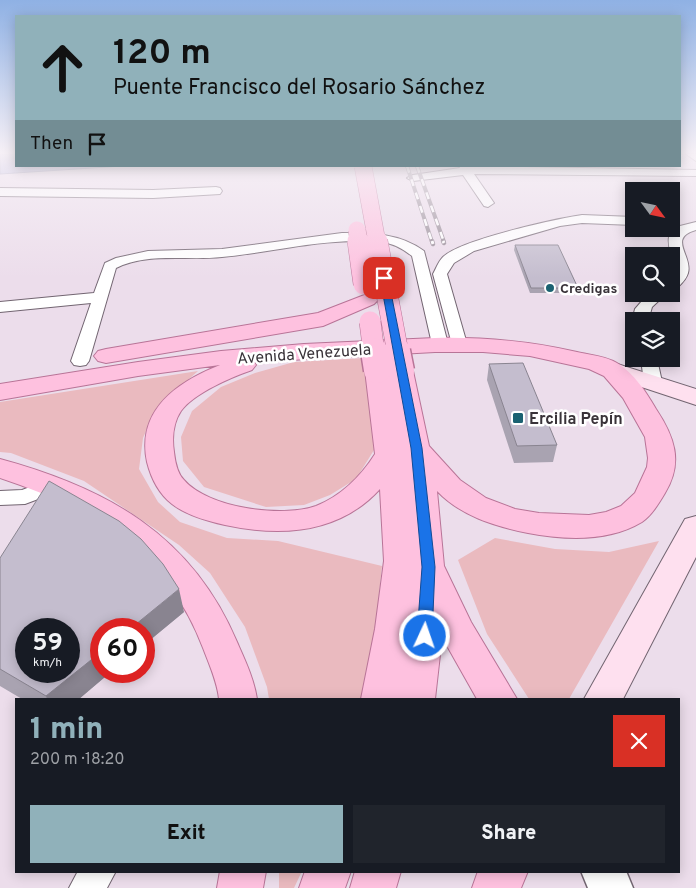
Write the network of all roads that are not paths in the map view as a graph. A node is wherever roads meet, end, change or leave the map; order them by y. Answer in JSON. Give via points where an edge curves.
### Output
{"nodes":[{"id":1,"x":353,"y":195,"type":"edge"},
{"id":2,"x":367,"y":195,"type":"edge"},
{"id":3,"x":483,"y":195,"type":"edge"},
{"id":4,"x":488,"y":203,"type":"dead end"},
{"id":5,"x":625,"y":221,"type":"edge"},
{"id":6,"x":680,"y":224,"type":"edge"},
{"id":7,"x":696,"y":225,"type":"edge"},
{"id":8,"x":675,"y":247,"type":"edge"},
{"id":9,"x":680,"y":259,"type":"edge"},
{"id":10,"x":680,"y":274,"type":"edge"},
{"id":11,"x":100,"y":297,"type":"junction"},
{"id":12,"x":367,"y":302,"type":"junction"},
{"id":13,"x":0,"y":307,"type":"edge"},
{"id":14,"x":449,"y":344,"type":"junction"},
{"id":15,"x":295,"y":351,"type":"junction"},
{"id":16,"x":80,"y":361,"type":"junction"},
{"id":17,"x":608,"y":368,"type":"junction"},
{"id":18,"x":651,"y":370,"type":"edge"},
{"id":19,"x":389,"y":371,"type":"junction"},
{"id":20,"x":0,"y":375,"type":"edge"},
{"id":21,"x":0,"y":392,"type":"edge"},
{"id":22,"x":696,"y":397,"type":"edge"},
{"id":23,"x":402,"y":452,"type":"junction"},
{"id":24,"x":0,"y":468,"type":"edge"},
{"id":25,"x":54,"y":485,"type":"junction"},
{"id":26,"x":0,"y":498,"type":"edge"},
{"id":27,"x":696,"y":527,"type":"edge"},
{"id":28,"x":428,"y":567,"type":"junction"},
{"id":29,"x":231,"y":693,"type":"edge"},
{"id":30,"x":380,"y":698,"type":"edge"},
{"id":31,"x":416,"y":698,"type":"edge"},
{"id":32,"x":497,"y":698,"type":"edge"},
{"id":33,"x":604,"y":698,"type":"edge"},
{"id":34,"x":98,"y":873,"type":"edge"},
{"id":35,"x":243,"y":873,"type":"edge"},
{"id":36,"x":327,"y":873,"type":"edge"},
{"id":37,"x":377,"y":873,"type":"edge"},
{"id":38,"x":504,"y":873,"type":"edge"},
{"id":39,"x":603,"y":873,"type":"edge"},
{"id":40,"x":86,"y":888,"type":"edge"},
{"id":41,"x":240,"y":888,"type":"edge"},
{"id":42,"x":322,"y":888,"type":"edge"},
{"id":43,"x":373,"y":888,"type":"edge"},
{"id":44,"x":495,"y":888,"type":"edge"},
{"id":45,"x":612,"y":888,"type":"edge"}],
"edges":[{"from":1,"to":12,"type":"main road","bridge":true},
{"from":2,"to":19,"type":"main road","bridge":true},
{"from":3,"to":4,"type":"street"},
{"from":5,"to":14,"type":"street","via":[[582,219],[559,222],[469,248],[448,260],[440,274]]},
{"from":6,"to":7,"type":"street"},
{"from":7,"to":8,"type":"street","via":[[676,237]]},
{"from":9,"to":10,"type":"street"},
{"from":11,"to":13,"type":"street"},
{"from":11,"to":14,"type":"street","via":[[110,266],[126,258],[220,254],[330,238],[384,238],[419,254]]},
{"from":11,"to":16,"type":"street"},
{"from":12,"to":16,"type":"main road","via":[[323,319]]},
{"from":12,"to":19,"type":"main road","bridge":true},
{"from":14,"to":15,"type":"main road","name":"Avenida Venezuela"},
{"from":14,"to":17,"type":"main road","name":"Avenida Venezuela","via":[[530,347]]},
{"from":15,"to":21,"type":"main road","name":"Avenida Venezuela","via":[[218,358]]},
{"from":15,"to":23,"type":"main road","via":[[236,367],[213,377],[170,408],[162,423],[159,451],[172,486],[209,511],[238,518],[296,520],[324,514],[346,503]]},
{"from":16,"to":20,"type":"main road"},
{"from":17,"to":18,"type":"main road"},
{"from":17,"to":23,"type":"main road","via":[[622,380],[643,408],[662,445],[663,466],[655,486],[644,504],[626,517],[599,526],[568,529],[509,517],[476,506]]},
{"from":18,"to":22,"type":"main road"},
{"from":19,"to":23,"type":"main road"},
{"from":23,"to":28,"type":"main road"},
{"from":23,"to":30,"type":"main road","via":[[397,508],[400,561],[394,629]]},
{"from":24,"to":25,"type":"main road"},
{"from":25,"to":26,"type":"street","via":[[25,498]]},
{"from":25,"to":29,"type":"main road","via":[[122,520],[160,550],[191,586],[218,634]]},
{"from":27,"to":33,"type":"main road"},
{"from":28,"to":31,"type":"main road","via":[[425,636]]},
{"from":28,"to":32,"type":"main road","via":[[457,630]]},
{"from":34,"to":40,"type":"street"},
{"from":35,"to":41,"type":"main road"},
{"from":36,"to":42,"type":"main road"},
{"from":37,"to":43,"type":"main road"},
{"from":38,"to":44,"type":"main road"},
{"from":39,"to":45,"type":"street"}]}
